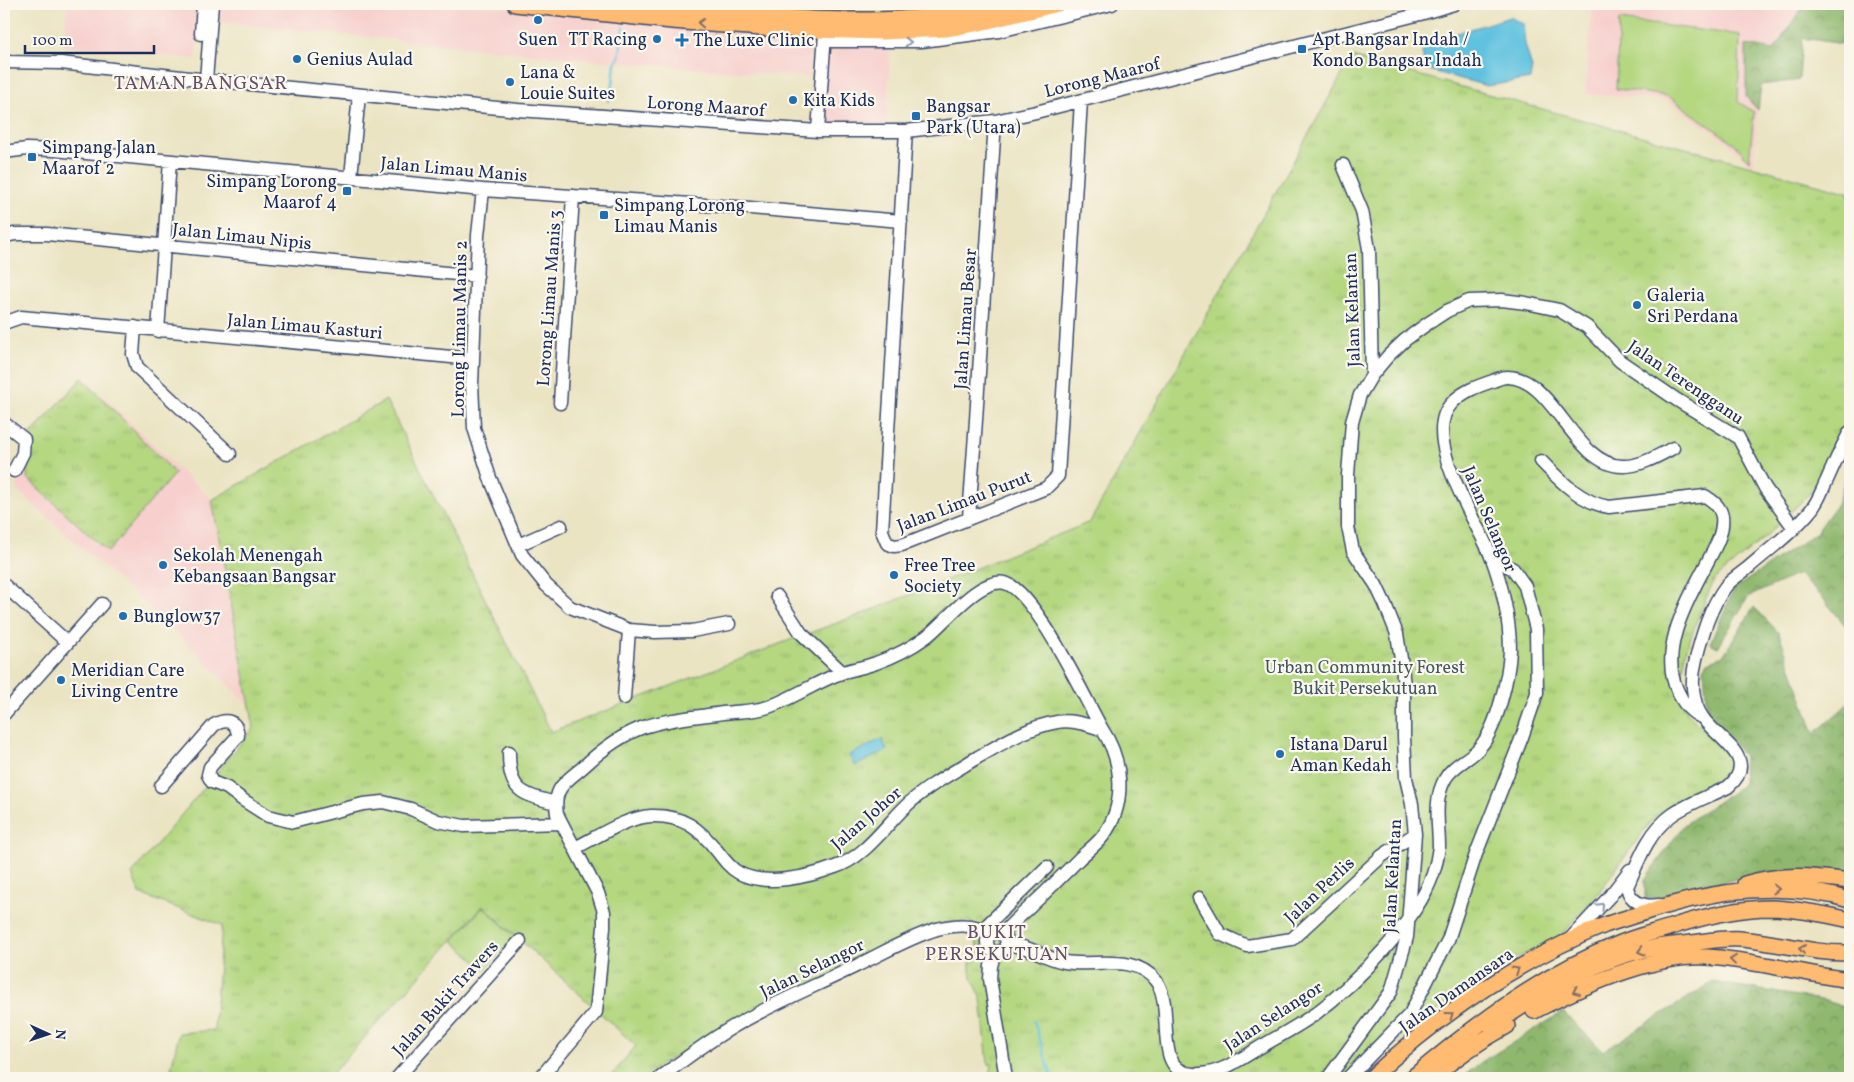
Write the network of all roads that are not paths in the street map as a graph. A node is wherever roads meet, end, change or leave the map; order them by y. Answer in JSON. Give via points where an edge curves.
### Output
{"nodes":[{"id":1,"x":203,"y":4,"type":"edge"},
{"id":2,"x":212,"y":4,"type":"edge"},
{"id":3,"x":515,"y":4,"type":"edge"},
{"id":4,"x":623,"y":4,"type":"edge"},
{"id":5,"x":1007,"y":4,"type":"edge"},
{"id":6,"x":1058,"y":4,"type":"edge"},
{"id":7,"x":1112,"y":4,"type":"edge"},
{"id":8,"x":1454,"y":4,"type":"edge"},
{"id":9,"x":1419,"y":9,"type":"edge"},
{"id":10,"x":673,"y":12,"type":"edge"},
{"id":11,"x":978,"y":13,"type":"edge"},
{"id":12,"x":826,"y":30,"type":"junction"},
{"id":13,"x":4,"y":62,"type":"edge"},
{"id":14,"x":203,"y":63,"type":"junction"},
{"id":15,"x":202,"y":80,"type":"junction"},
{"id":16,"x":360,"y":95,"type":"junction"},
{"id":17,"x":1081,"y":101,"type":"junction"},
{"id":18,"x":995,"y":121,"type":"junction"},
{"id":19,"x":906,"y":131,"type":"junction"},
{"id":20,"x":818,"y":132,"type":"junction"},
{"id":21,"x":4,"y":152,"type":"edge"},
{"id":22,"x":170,"y":161,"type":"junction"},
{"id":23,"x":1344,"y":165,"type":"dead end"},
{"id":24,"x":351,"y":178,"type":"junction"},
{"id":25,"x":483,"y":190,"type":"junction"},
{"id":26,"x":573,"y":196,"type":"junction"},
{"id":27,"x":901,"y":222,"type":"junction"},
{"id":28,"x":4,"y":236,"type":"edge"},
{"id":29,"x":164,"y":246,"type":"junction"},
{"id":30,"x":477,"y":276,"type":"junction"},
{"id":31,"x":4,"y":323,"type":"edge"},
{"id":32,"x":135,"y":327,"type":"junction"},
{"id":33,"x":158,"y":331,"type":"junction"},
{"id":34,"x":473,"y":359,"type":"junction"},
{"id":35,"x":1372,"y":375,"type":"junction"},
{"id":36,"x":560,"y":402,"type":"dead end"},
{"id":37,"x":4,"y":423,"type":"edge"},
{"id":38,"x":1850,"y":432,"type":"edge"},
{"id":39,"x":1673,"y":448,"type":"dead end"},
{"id":40,"x":230,"y":454,"type":"dead end"},
{"id":41,"x":1541,"y":461,"type":"dead end"},
{"id":42,"x":14,"y":470,"type":"dead end"},
{"id":43,"x":969,"y":518,"type":"junction"},
{"id":44,"x":561,"y":526,"type":"dead end"},
{"id":45,"x":1794,"y":528,"type":"junction"},
{"id":46,"x":518,"y":545,"type":"junction"},
{"id":47,"x":1491,"y":557,"type":"junction"},
{"id":48,"x":6,"y":591,"type":"edge"},
{"id":49,"x":777,"y":596,"type":"dead end"},
{"id":50,"x":102,"y":604,"type":"dead end"},
{"id":51,"x":729,"y":624,"type":"dead end"},
{"id":52,"x":629,"y":630,"type":"junction"},
{"id":53,"x":67,"y":642,"type":"junction"},
{"id":54,"x":842,"y":672,"type":"junction"},
{"id":55,"x":624,"y":698,"type":"dead end"},
{"id":56,"x":4,"y":714,"type":"edge"},
{"id":57,"x":1703,"y":719,"type":"junction"},
{"id":58,"x":1102,"y":729,"type":"junction"},
{"id":59,"x":506,"y":758,"type":"dead end"},
{"id":60,"x":161,"y":786,"type":"dead end"},
{"id":61,"x":556,"y":802,"type":"junction"},
{"id":62,"x":561,"y":823,"type":"junction"},
{"id":63,"x":1415,"y":834,"type":"junction"},
{"id":64,"x":575,"y":848,"type":"junction"},
{"id":65,"x":1642,"y":854,"type":"junction"},
{"id":66,"x":1047,"y":867,"type":"dead end"},
{"id":67,"x":1850,"y":881,"type":"edge"},
{"id":68,"x":1710,"y":894,"type":"junction"},
{"id":69,"x":1199,"y":898,"type":"dead end"},
{"id":70,"x":1850,"y":900,"type":"edge"},
{"id":71,"x":1672,"y":904,"type":"junction"},
{"id":72,"x":1409,"y":917,"type":"junction"},
{"id":73,"x":1850,"y":920,"type":"edge"},
{"id":74,"x":996,"y":939,"type":"junction"},
{"id":75,"x":520,"y":941,"type":"dead end"},
{"id":76,"x":1568,"y":942,"type":"junction"},
{"id":77,"x":1850,"y":953,"type":"edge"},
{"id":78,"x":1850,"y":980,"type":"edge"},
{"id":79,"x":1410,"y":1014,"type":"junction"},
{"id":80,"x":1423,"y":1034,"type":"junction"},
{"id":81,"x":398,"y":1078,"type":"edge"},
{"id":82,"x":540,"y":1078,"type":"edge"},
{"id":83,"x":660,"y":1078,"type":"edge"},
{"id":84,"x":1006,"y":1078,"type":"edge"},
{"id":85,"x":1328,"y":1078,"type":"edge"},
{"id":86,"x":1348,"y":1078,"type":"edge"},
{"id":87,"x":1371,"y":1078,"type":"edge"},
{"id":88,"x":1412,"y":1078,"type":"edge"},
{"id":89,"x":1423,"y":1078,"type":"edge"},
{"id":90,"x":1432,"y":1078,"type":"edge"}],
"edges":[{"from":1,"to":14,"type":"street"},
{"from":2,"to":14,"type":"street"},
{"from":3,"to":10,"type":"main road"},
{"from":4,"to":10,"type":"main road"},
{"from":5,"to":11,"type":"main road"},
{"from":6,"to":11,"type":"main road"},
{"from":12,"to":7,"type":"street","one_way":true,"via":[[922,42],[999,31]]},
{"from":8,"to":9,"type":"street","name":"Lorong Maarof"},
{"from":9,"to":17,"type":"street","name":"Lorong Maarof"},
{"from":10,"to":12,"type":"main road"},
{"from":11,"to":12,"type":"main road","via":[[946,29]]},
{"from":12,"to":20,"type":"street"},
{"from":13,"to":15,"type":"street","name":"Lorong Maarof","via":[[61,64]]},
{"from":14,"to":15,"type":"street"},
{"from":15,"to":16,"type":"street","name":"Lorong Maarof"},
{"from":16,"to":20,"type":"street","name":"Lorong Maarof"},
{"from":16,"to":24,"type":"street"},
{"from":17,"to":18,"type":"street","name":"Lorong Maarof"},
{"from":17,"to":43,"type":"street","name":"Jalan Limau Purut","via":[[1058,476],[1046,488]]},
{"from":18,"to":19,"type":"street","name":"Lorong Maarof"},
{"from":18,"to":43,"type":"street","name":"Jalan Limau Besar"},
{"from":19,"to":20,"type":"street","name":"Lorong Maarof"},
{"from":19,"to":27,"type":"street","name":"Jalan Limau Purut"},
{"from":21,"to":22,"type":"street","name":"Jalan Limau Manis","via":[[54,150]]},
{"from":22,"to":24,"type":"street","name":"Jalan Limau Manis"},
{"from":22,"to":29,"type":"street"},
{"from":23,"to":35,"type":"street","name":"Jalan Kelantan","via":[[1362,211],[1369,249]]},
{"from":24,"to":25,"type":"street","name":"Jalan Limau Manis"},
{"from":25,"to":26,"type":"street","name":"Jalan Limau Manis"},
{"from":25,"to":30,"type":"street","name":"Lorong Limau Manis 2"},
{"from":26,"to":27,"type":"street","name":"Jalan Limau Manis"},
{"from":26,"to":36,"type":"street","name":"Lorong Limau Manis 3"},
{"from":27,"to":43,"type":"street","name":"Jalan Limau Purut","via":[[882,531],[887,544],[902,545]]},
{"from":28,"to":29,"type":"street","name":"Jalan Limau Nipis","via":[[47,234]]},
{"from":29,"to":30,"type":"street","name":"Jalan Limau Nipis"},
{"from":29,"to":33,"type":"street"},
{"from":30,"to":34,"type":"street","name":"Lorong Limau Manis 2"},
{"from":31,"to":32,"type":"street","name":"Jalan Limau Kasturi","via":[[21,317]]},
{"from":32,"to":33,"type":"street","name":"Jalan Limau Kasturi"},
{"from":32,"to":40,"type":"street","via":[[133,354],[137,367]]},
{"from":33,"to":34,"type":"street","name":"Jalan Limau Kasturi"},
{"from":34,"to":46,"type":"street","name":"Lorong Limau Manis 2","via":[[474,428],[490,478]]},
{"from":35,"to":45,"type":"street","name":"Jalan Terengganu","via":[[1405,340],[1448,310],[1469,301],[1502,300],[1559,310],[1587,327],[1620,361],[1738,437],[1765,488]]},
{"from":35,"to":63,"type":"street","name":"Jalan Kelantan","via":[[1360,395],[1352,422],[1348,528],[1353,551],[1376,584],[1397,634],[1404,688],[1406,778]]},
{"from":37,"to":42,"type":"street","via":[[24,439],[23,453]]},
{"from":38,"to":45,"type":"street","name":"Jalan Damansara","via":[[1812,509]]},
{"from":39,"to":47,"type":"street","name":"Jalan Selangor","via":[[1649,461],[1622,466],[1601,460],[1573,434],[1542,392],[1525,381],[1507,376],[1472,387],[1449,405],[1441,425],[1442,439],[1452,474]]},
{"from":41,"to":57,"type":"street","via":[[1570,488],[1602,506],[1705,496],[1719,507],[1721,533],[1689,600],[1672,646],[1671,670],[1676,687],[1682,700]]},
{"from":44,"to":46,"type":"street"},
{"from":45,"to":57,"type":"street","name":"Jalan Damansara","via":[[1726,586],[1712,611],[1695,662],[1693,684]]},
{"from":46,"to":52,"type":"street","name":"Lorong Limau Manis 2","via":[[546,585],[570,607]]},
{"from":47,"to":72,"type":"street","name":"Jalan Selangor","via":[[1506,612],[1510,651],[1504,694],[1487,738],[1444,780],[1437,808],[1439,850],[1435,866],[1423,896]]},
{"from":47,"to":79,"type":"street","via":[[1513,569],[1525,586],[1536,629],[1537,693],[1476,854],[1448,940]]},
{"from":48,"to":53,"type":"street"},
{"from":49,"to":54,"type":"street","via":[[800,632]]},
{"from":50,"to":53,"type":"street"},
{"from":51,"to":52,"type":"street","name":"Lorong Limau Manis 2","via":[[692,631]]},
{"from":52,"to":55,"type":"street"},
{"from":53,"to":56,"type":"street"},
{"from":54,"to":58,"type":"street","via":[[876,663],[909,648],[973,594],[988,585],[1004,583],[1014,587],[1043,620]]},
{"from":54,"to":61,"type":"street","via":[[768,707],[656,724],[628,734],[589,761],[560,787]]},
{"from":57,"to":65,"type":"street","name":"Jalan Damansara","via":[[1734,750],[1740,766],[1739,774],[1728,787],[1668,818]]},
{"from":58,"to":64,"type":"street","name":"Jalan Johor","via":[[1080,722],[1058,722],[1008,740],[922,792],[849,861],[805,876],[763,880],[747,877],[728,865],[705,836],[689,823],[670,817],[634,819]]},
{"from":58,"to":74,"type":"street","via":[[1111,743],[1118,767],[1119,799],[1113,817],[1103,836]]},
{"from":59,"to":61,"type":"street","via":[[512,782],[521,790],[532,797]]},
{"from":60,"to":62,"type":"street","via":[[214,725],[222,721],[231,722],[238,736],[210,767],[208,775],[212,782],[227,788],[268,816],[293,822],[382,802],[411,809],[438,821],[464,826]]},
{"from":61,"to":62,"type":"street"},
{"from":62,"to":64,"type":"street"},
{"from":63,"to":69,"type":"street","name":"Jalan Perlis","via":[[1382,856],[1292,939],[1247,946],[1220,934]]},
{"from":63,"to":72,"type":"street","name":"Jalan Kelantan"},
{"from":64,"to":82,"type":"street","via":[[604,912],[596,1012]]},
{"from":65,"to":71,"type":"street","name":"Jalan Damansara","via":[[1627,887],[1628,894],[1633,901],[1645,904]]},
{"from":76,"to":65,"type":"street","name":"Jalan Damansara","one_way":true,"via":[[1610,896]]},
{"from":66,"to":74,"type":"street"},
{"from":67,"to":68,"type":"main road","via":[[1788,876],[1767,878]]},
{"from":68,"to":70,"type":"main road","name":"Jalan Damansara","one_way":true,"via":[[1755,889],[1788,890]]},
{"from":68,"to":71,"type":"main road","name":"Jalan Damansara"},
{"from":71,"to":76,"type":"main road","name":"Jalan Damansara","via":[[1607,924]]},
{"from":72,"to":74,"type":"street","name":"Jalan Selangor","via":[[1388,946],[1314,1015],[1230,1066],[1198,1075],[1186,1074],[1168,1056],[1164,998],[1148,972],[1123,964],[1062,961]]},
{"from":72,"to":85,"type":"street","name":"Jalan Kelantan","via":[[1407,937],[1391,992]]},
{"from":73,"to":88,"type":"main road","via":[[1794,910],[1744,910],[1691,920],[1621,942],[1558,972],[1514,998]]},
{"from":74,"to":83,"type":"street","name":"Jalan Selangor","via":[[962,925],[936,929],[733,1027]]},
{"from":74,"to":84,"type":"street","via":[[990,979]]},
{"from":75,"to":81,"type":"street","name":"Jalan Bukit Travers"},
{"from":80,"to":76,"type":"main road","name":"Jalan Damansara","one_way":true,"via":[[1491,985]]},
{"from":77,"to":89,"type":"main road","one_way":true,"via":[[1718,939],[1653,948],[1622,957],[1559,985],[1510,1014]]},
{"from":78,"to":90,"type":"main road","one_way":true,"via":[[1705,957],[1661,961],[1610,976],[1530,1012],[1475,1044]]},
{"from":79,"to":80,"type":"street"},
{"from":79,"to":86,"type":"street"},
{"from":80,"to":87,"type":"main road","name":"Jalan Damansara"}]}
